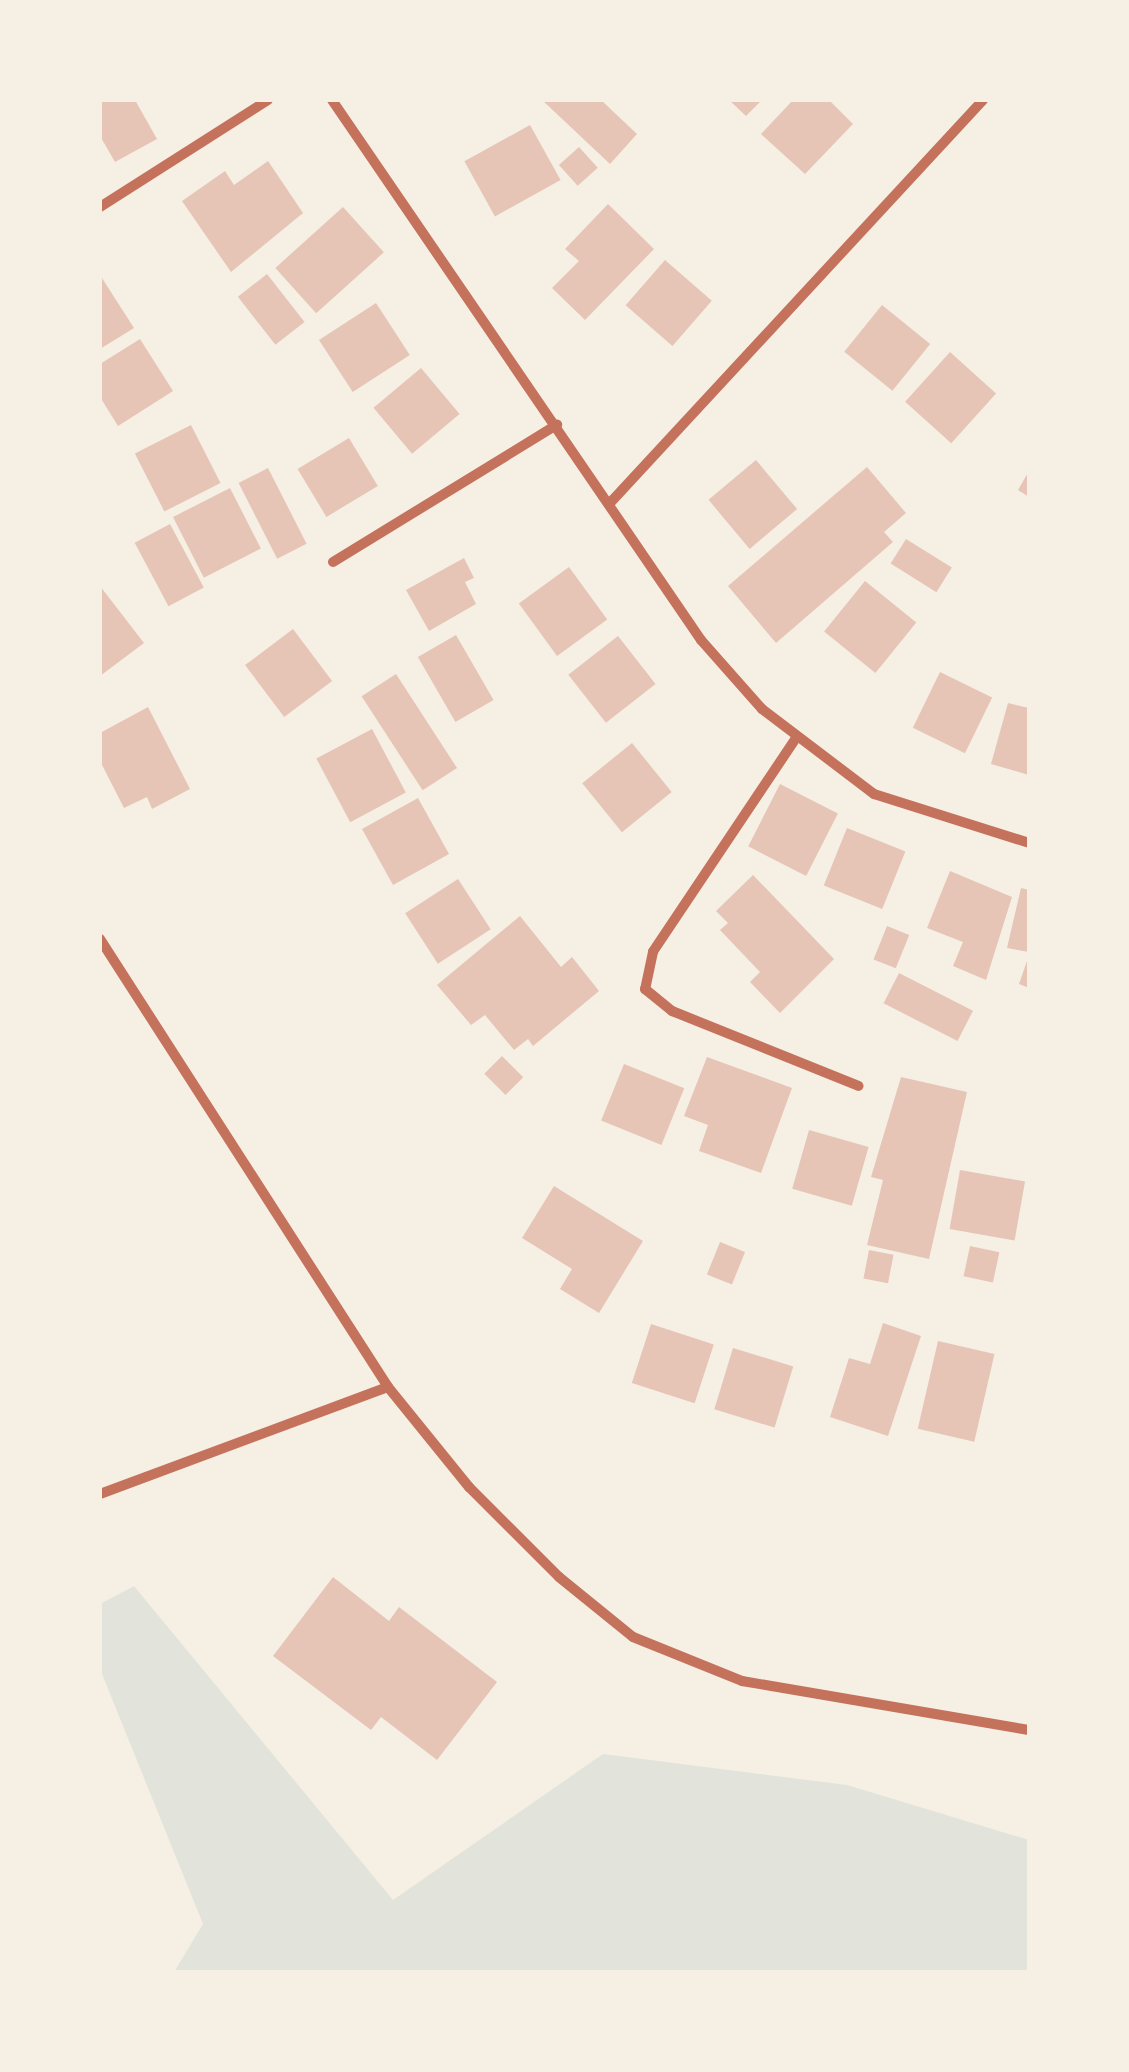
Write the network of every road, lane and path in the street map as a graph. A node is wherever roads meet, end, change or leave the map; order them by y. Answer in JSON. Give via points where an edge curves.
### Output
{"nodes":[{"id":1,"x":268,"y":100,"type":"edge"},
{"id":2,"x":332,"y":100,"type":"edge"},
{"id":3,"x":983,"y":100,"type":"edge"},
{"id":4,"x":100,"y":207,"type":"edge"},
{"id":5,"x":558,"y":424,"type":"junction"},
{"id":6,"x":610,"y":503,"type":"junction"},
{"id":7,"x":334,"y":562,"type":"dead end"},
{"id":8,"x":796,"y":738,"type":"junction"},
{"id":9,"x":1029,"y":843,"type":"edge"},
{"id":10,"x":100,"y":938,"type":"edge"},
{"id":11,"x":858,"y":1086,"type":"dead end"},
{"id":12,"x":388,"y":1387,"type":"junction"},
{"id":13,"x":100,"y":1494,"type":"edge"},
{"id":14,"x":1029,"y":1730,"type":"edge"}],
"edges":[{"from":1,"to":4,"type":"street"},
{"from":2,"to":5,"type":"street"},
{"from":3,"to":6,"type":"street"},
{"from":5,"to":6,"type":"street"},
{"from":5,"to":7,"type":"street"},
{"from":6,"to":8,"type":"street","via":[[701,640]]},
{"from":8,"to":9,"type":"street","via":[[874,794]]},
{"from":8,"to":11,"type":"street","via":[[653,952],[645,988],[672,1010]]},
{"from":10,"to":12,"type":"street"},
{"from":12,"to":13,"type":"street"},
{"from":12,"to":14,"type":"street","via":[[469,1486],[559,1576],[633,1636],[742,1682]]}]}
